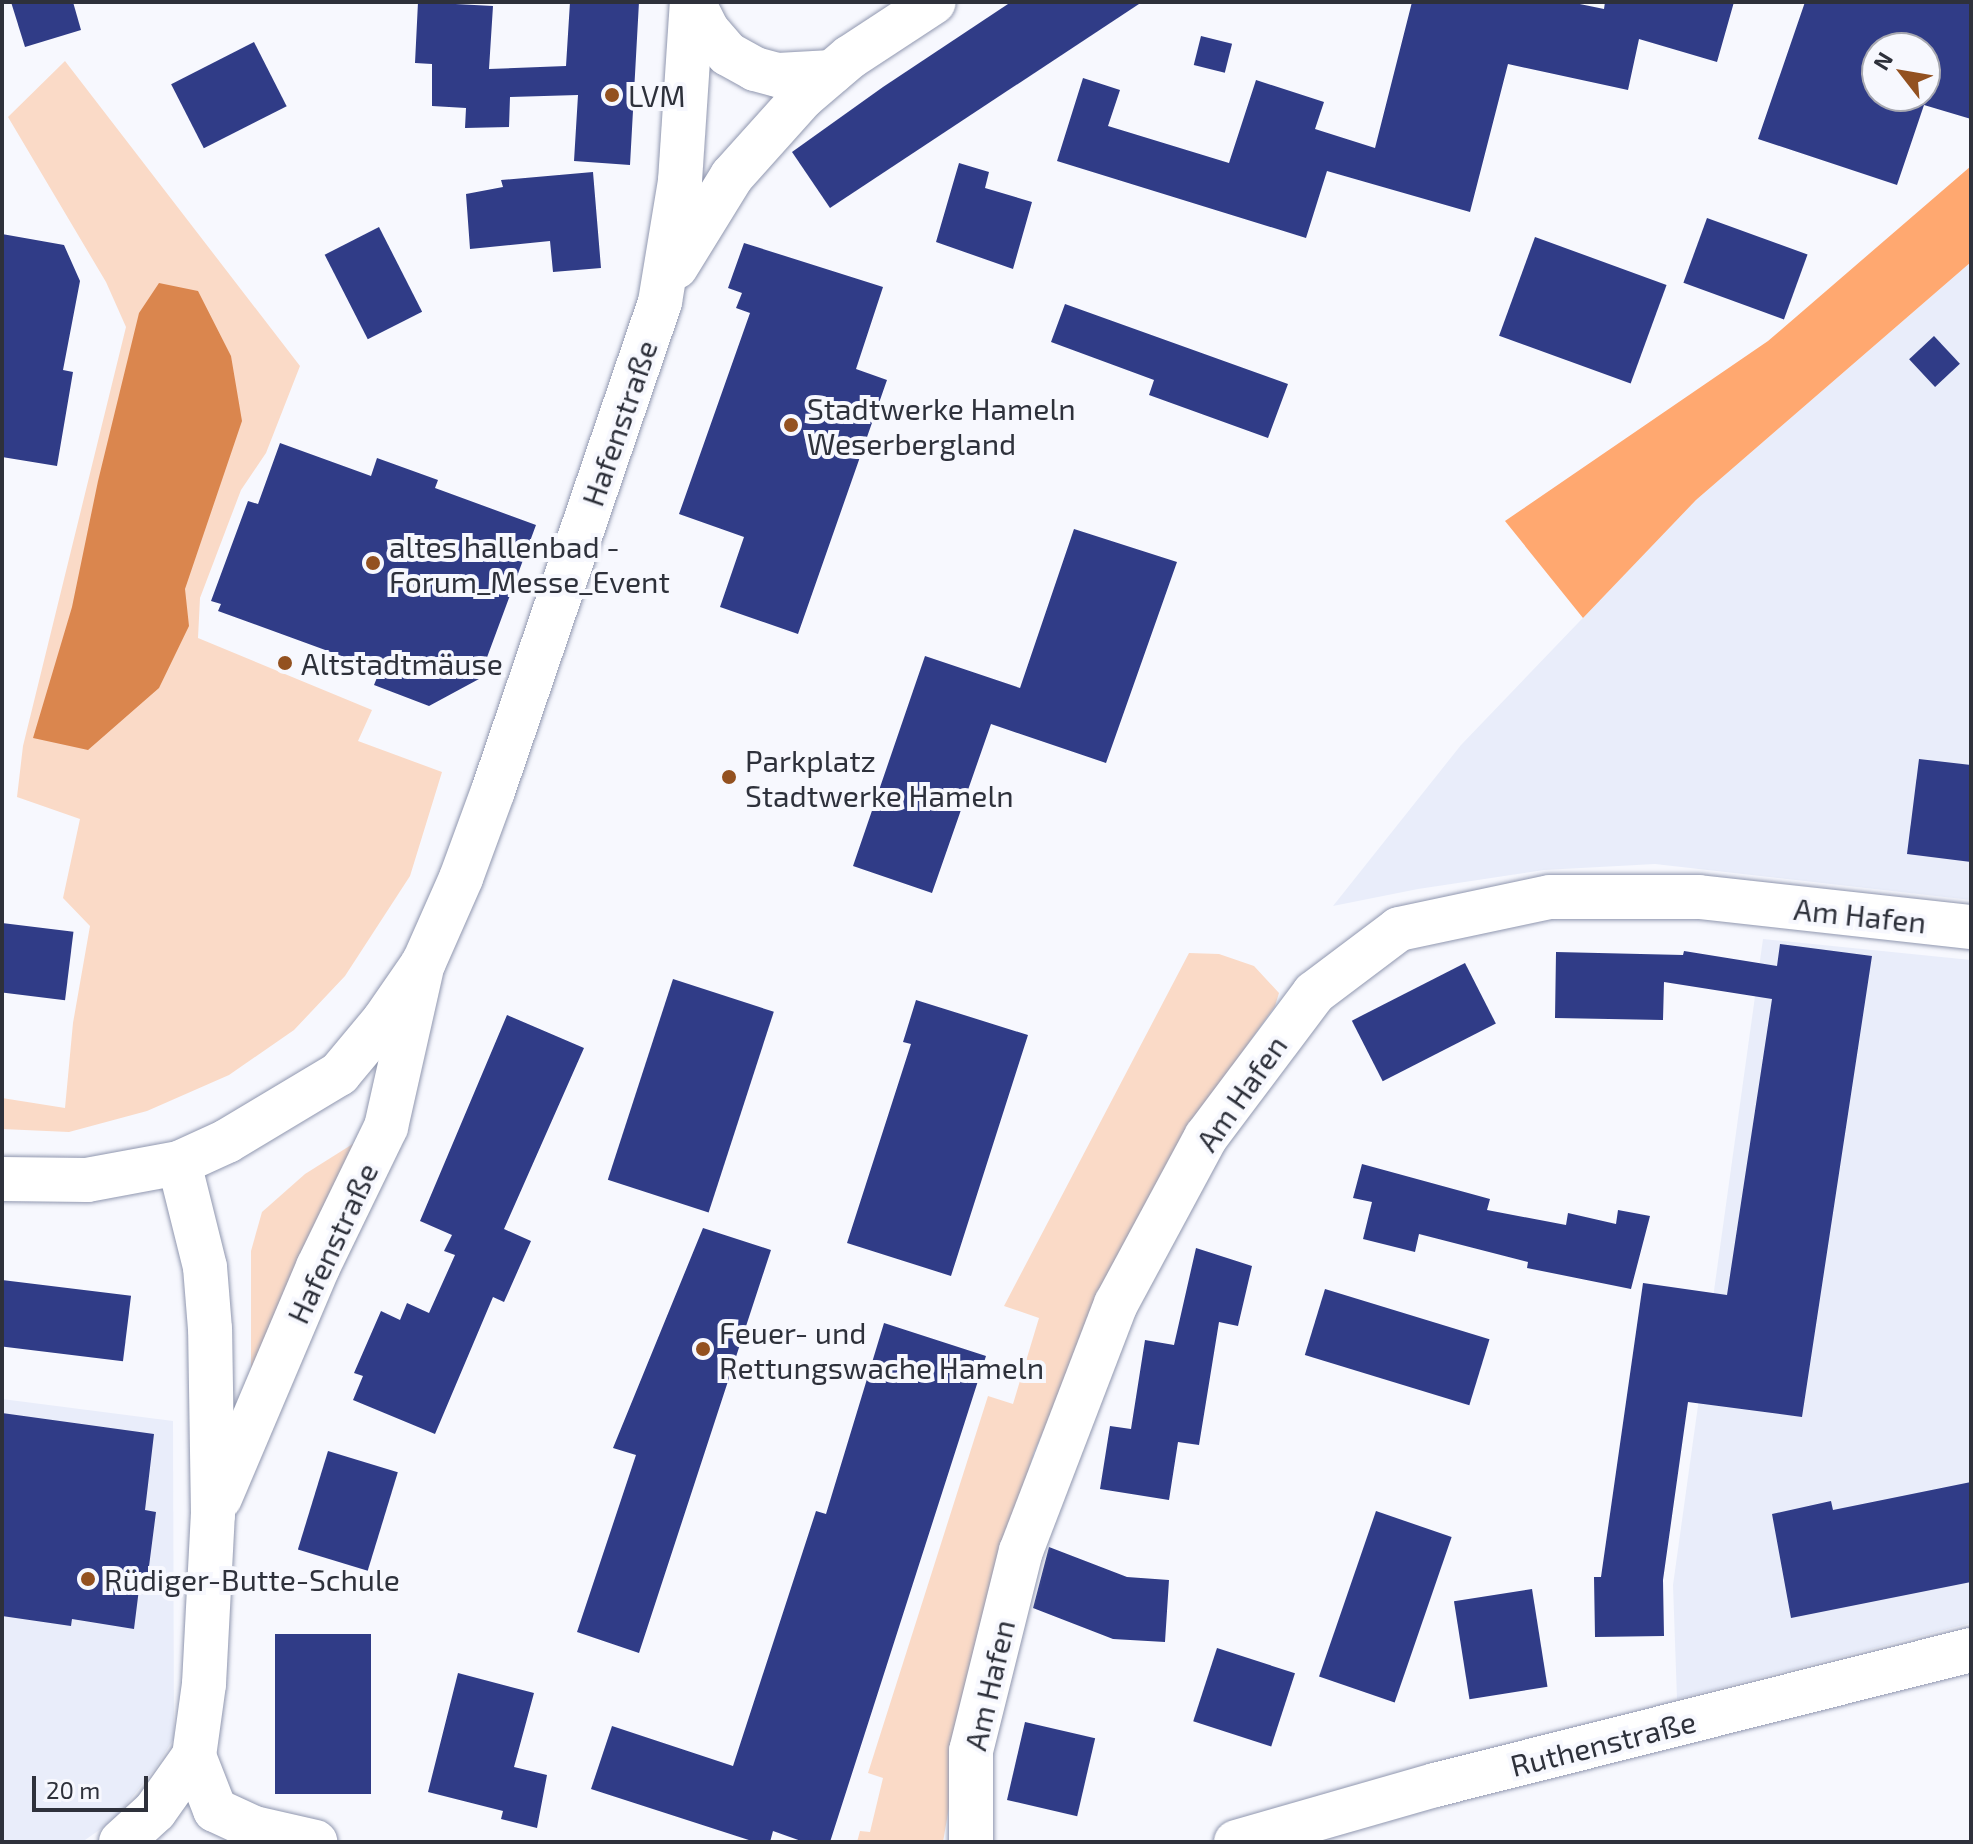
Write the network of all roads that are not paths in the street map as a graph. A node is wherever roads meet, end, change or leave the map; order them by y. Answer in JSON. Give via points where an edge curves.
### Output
{"nodes":[{"id":1,"x":692,"y":2,"type":"edge"},
{"id":2,"x":934,"y":2,"type":"edge"},
{"id":3,"x":832,"y":72,"type":"junction"},
{"id":4,"x":660,"y":302,"type":"junction"},
{"id":5,"x":1971,"y":927,"type":"edge"},
{"id":6,"x":424,"y":962,"type":"junction"},
{"id":7,"x":179,"y":1163,"type":"junction"},
{"id":8,"x":2,"y":1179,"type":"edge"},
{"id":9,"x":213,"y":1515,"type":"junction"},
{"id":10,"x":1971,"y":1650,"type":"edge"},
{"id":11,"x":194,"y":1756,"type":"junction"},
{"id":12,"x":121,"y":1842,"type":"edge"},
{"id":13,"x":315,"y":1842,"type":"edge"},
{"id":14,"x":971,"y":1842,"type":"edge"},
{"id":15,"x":1236,"y":1842,"type":"edge"}],
"edges":[{"from":1,"to":3,"type":"street","via":[[728,54],[755,69],[778,75]]},
{"from":1,"to":4,"type":"street","name":"Hafenstraße","via":[[680,181]]},
{"from":2,"to":3,"type":"street"},
{"from":3,"to":4,"type":"street","via":[[732,176]]},
{"from":4,"to":6,"type":"street","name":"Hafenstraße","via":[[493,791]]},
{"from":5,"to":14,"type":"street","name":"Am Hafen","via":[[1699,897],[1550,897],[1399,929],[1314,993],[1206,1137],[1116,1304],[1021,1551],[971,1751]]},
{"from":6,"to":7,"type":"street","name":"Hafenstraße","via":[[339,1074],[265,1120]]},
{"from":6,"to":9,"type":"street","name":"Hafenstraße","via":[[386,1127],[318,1267]]},
{"from":7,"to":8,"type":"street","name":"Hafenstraße","via":[[87,1180]]},
{"from":7,"to":9,"type":"street","name":"Hafenstraße","via":[[205,1267]]},
{"from":9,"to":11,"type":"street","name":"Hafenstraße","via":[[204,1684]]},
{"from":10,"to":15,"type":"street","name":"Ruthenstraße","via":[[1435,1785]]},
{"from":11,"to":12,"type":"street","via":[[155,1811]]},
{"from":11,"to":13,"type":"street","via":[[215,1810],[254,1828]]}]}
